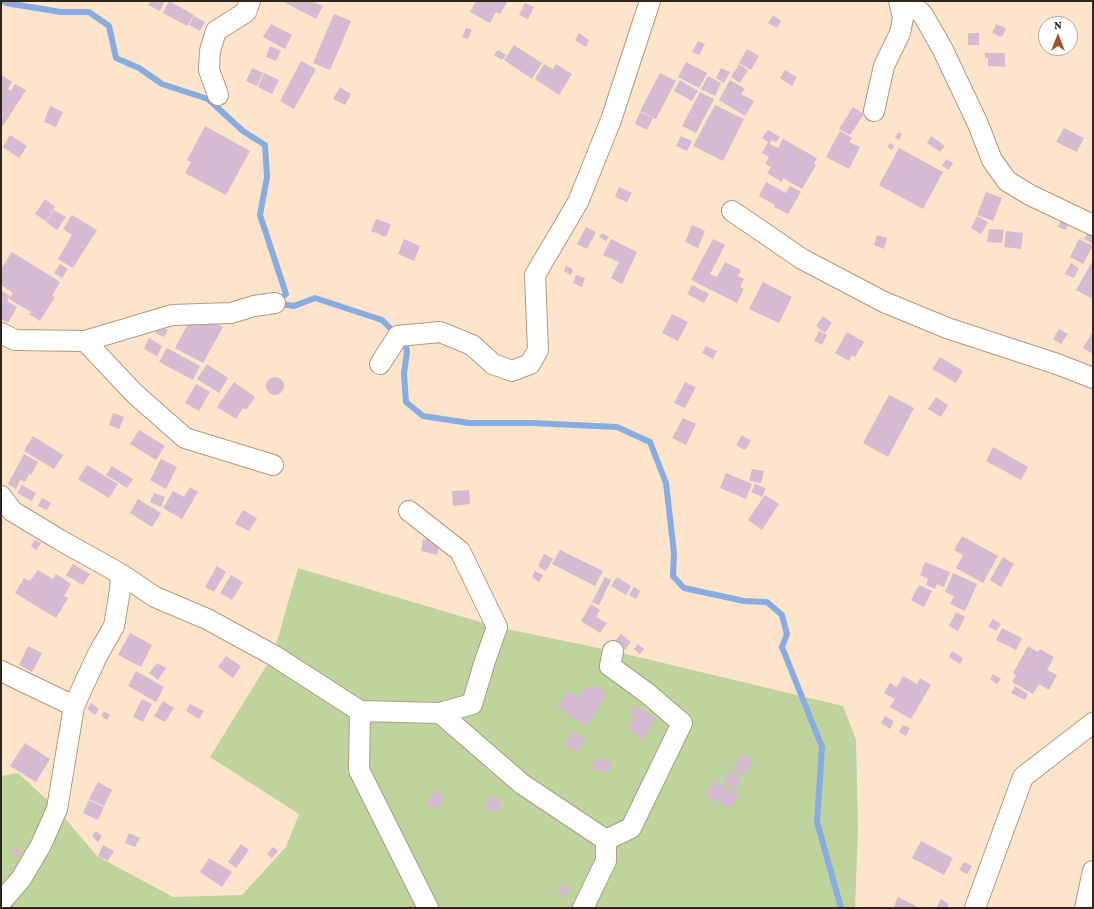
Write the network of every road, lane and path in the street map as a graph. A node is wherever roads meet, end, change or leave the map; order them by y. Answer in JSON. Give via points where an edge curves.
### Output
{"nodes":[{"id":1,"x":250,"y":1,"type":"edge"},
{"id":2,"x":650,"y":1,"type":"edge"},
{"id":3,"x":899,"y":1,"type":"edge"},
{"id":4,"x":909,"y":1,"type":"edge"},
{"id":5,"x":218,"y":95,"type":"dead end"},
{"id":6,"x":874,"y":111,"type":"dead end"},
{"id":7,"x":732,"y":211,"type":"dead end"},
{"id":8,"x":1093,"y":225,"type":"edge"},
{"id":9,"x":275,"y":303,"type":"dead end"},
{"id":10,"x":1,"y":333,"type":"edge"},
{"id":11,"x":85,"y":341,"type":"junction"},
{"id":12,"x":380,"y":364,"type":"dead end"},
{"id":13,"x":1093,"y":378,"type":"edge"},
{"id":14,"x":273,"y":465,"type":"dead end"},
{"id":15,"x":1,"y":496,"type":"edge"},
{"id":16,"x":409,"y":511,"type":"dead end"},
{"id":17,"x":121,"y":574,"type":"junction"},
{"id":18,"x":613,"y":651,"type":"dead end"},
{"id":19,"x":1,"y":671,"type":"edge"},
{"id":20,"x":74,"y":706,"type":"junction"},
{"id":21,"x":360,"y":711,"type":"junction"},
{"id":22,"x":440,"y":713,"type":"junction"},
{"id":23,"x":1093,"y":723,"type":"edge"},
{"id":24,"x":606,"y":840,"type":"junction"},
{"id":25,"x":1093,"y":870,"type":"edge"},
{"id":26,"x":1,"y":902,"type":"edge"},
{"id":27,"x":978,"y":907,"type":"edge"},
{"id":28,"x":428,"y":908,"type":"edge"},
{"id":29,"x":584,"y":908,"type":"edge"},
{"id":30,"x":1085,"y":908,"type":"edge"}],
"edges":[{"from":1,"to":5,"type":"street","via":[[246,12],[216,31],[210,51],[209,70]]},
{"from":2,"to":12,"type":"street","via":[[611,120],[578,202],[535,275],[538,350],[530,364],[512,371],[494,364],[472,345],[440,332],[398,336]]},
{"from":3,"to":6,"type":"street","via":[[903,18],[900,33],[884,66]]},
{"from":4,"to":8,"type":"street","via":[[923,15],[942,48],[992,160],[1007,181]]},
{"from":7,"to":13,"type":"street","via":[[802,259],[884,302],[947,328]]},
{"from":9,"to":11,"type":"street","via":[[231,313],[172,315]]},
{"from":10,"to":11,"type":"street","via":[[15,340]]},
{"from":11,"to":14,"type":"street","via":[[135,394],[185,438]]},
{"from":15,"to":17,"type":"street","via":[[12,511]]},
{"from":16,"to":22,"type":"street","via":[[460,551],[497,627],[472,704]]},
{"from":17,"to":20,"type":"street","via":[[114,626]]},
{"from":17,"to":21,"type":"street","via":[[155,597],[207,619],[273,655]]},
{"from":18,"to":24,"type":"street","via":[[610,666],[682,723],[630,828]]},
{"from":19,"to":20,"type":"street"},
{"from":20,"to":26,"type":"street","via":[[57,809],[41,845],[21,879]]},
{"from":21,"to":22,"type":"street"},
{"from":21,"to":28,"type":"street","via":[[359,770]]},
{"from":22,"to":24,"type":"street","via":[[522,784]]},
{"from":23,"to":27,"type":"street","via":[[1022,777]]},
{"from":24,"to":29,"type":"street","via":[[606,861]]},
{"from":25,"to":30,"type":"street"}]}
